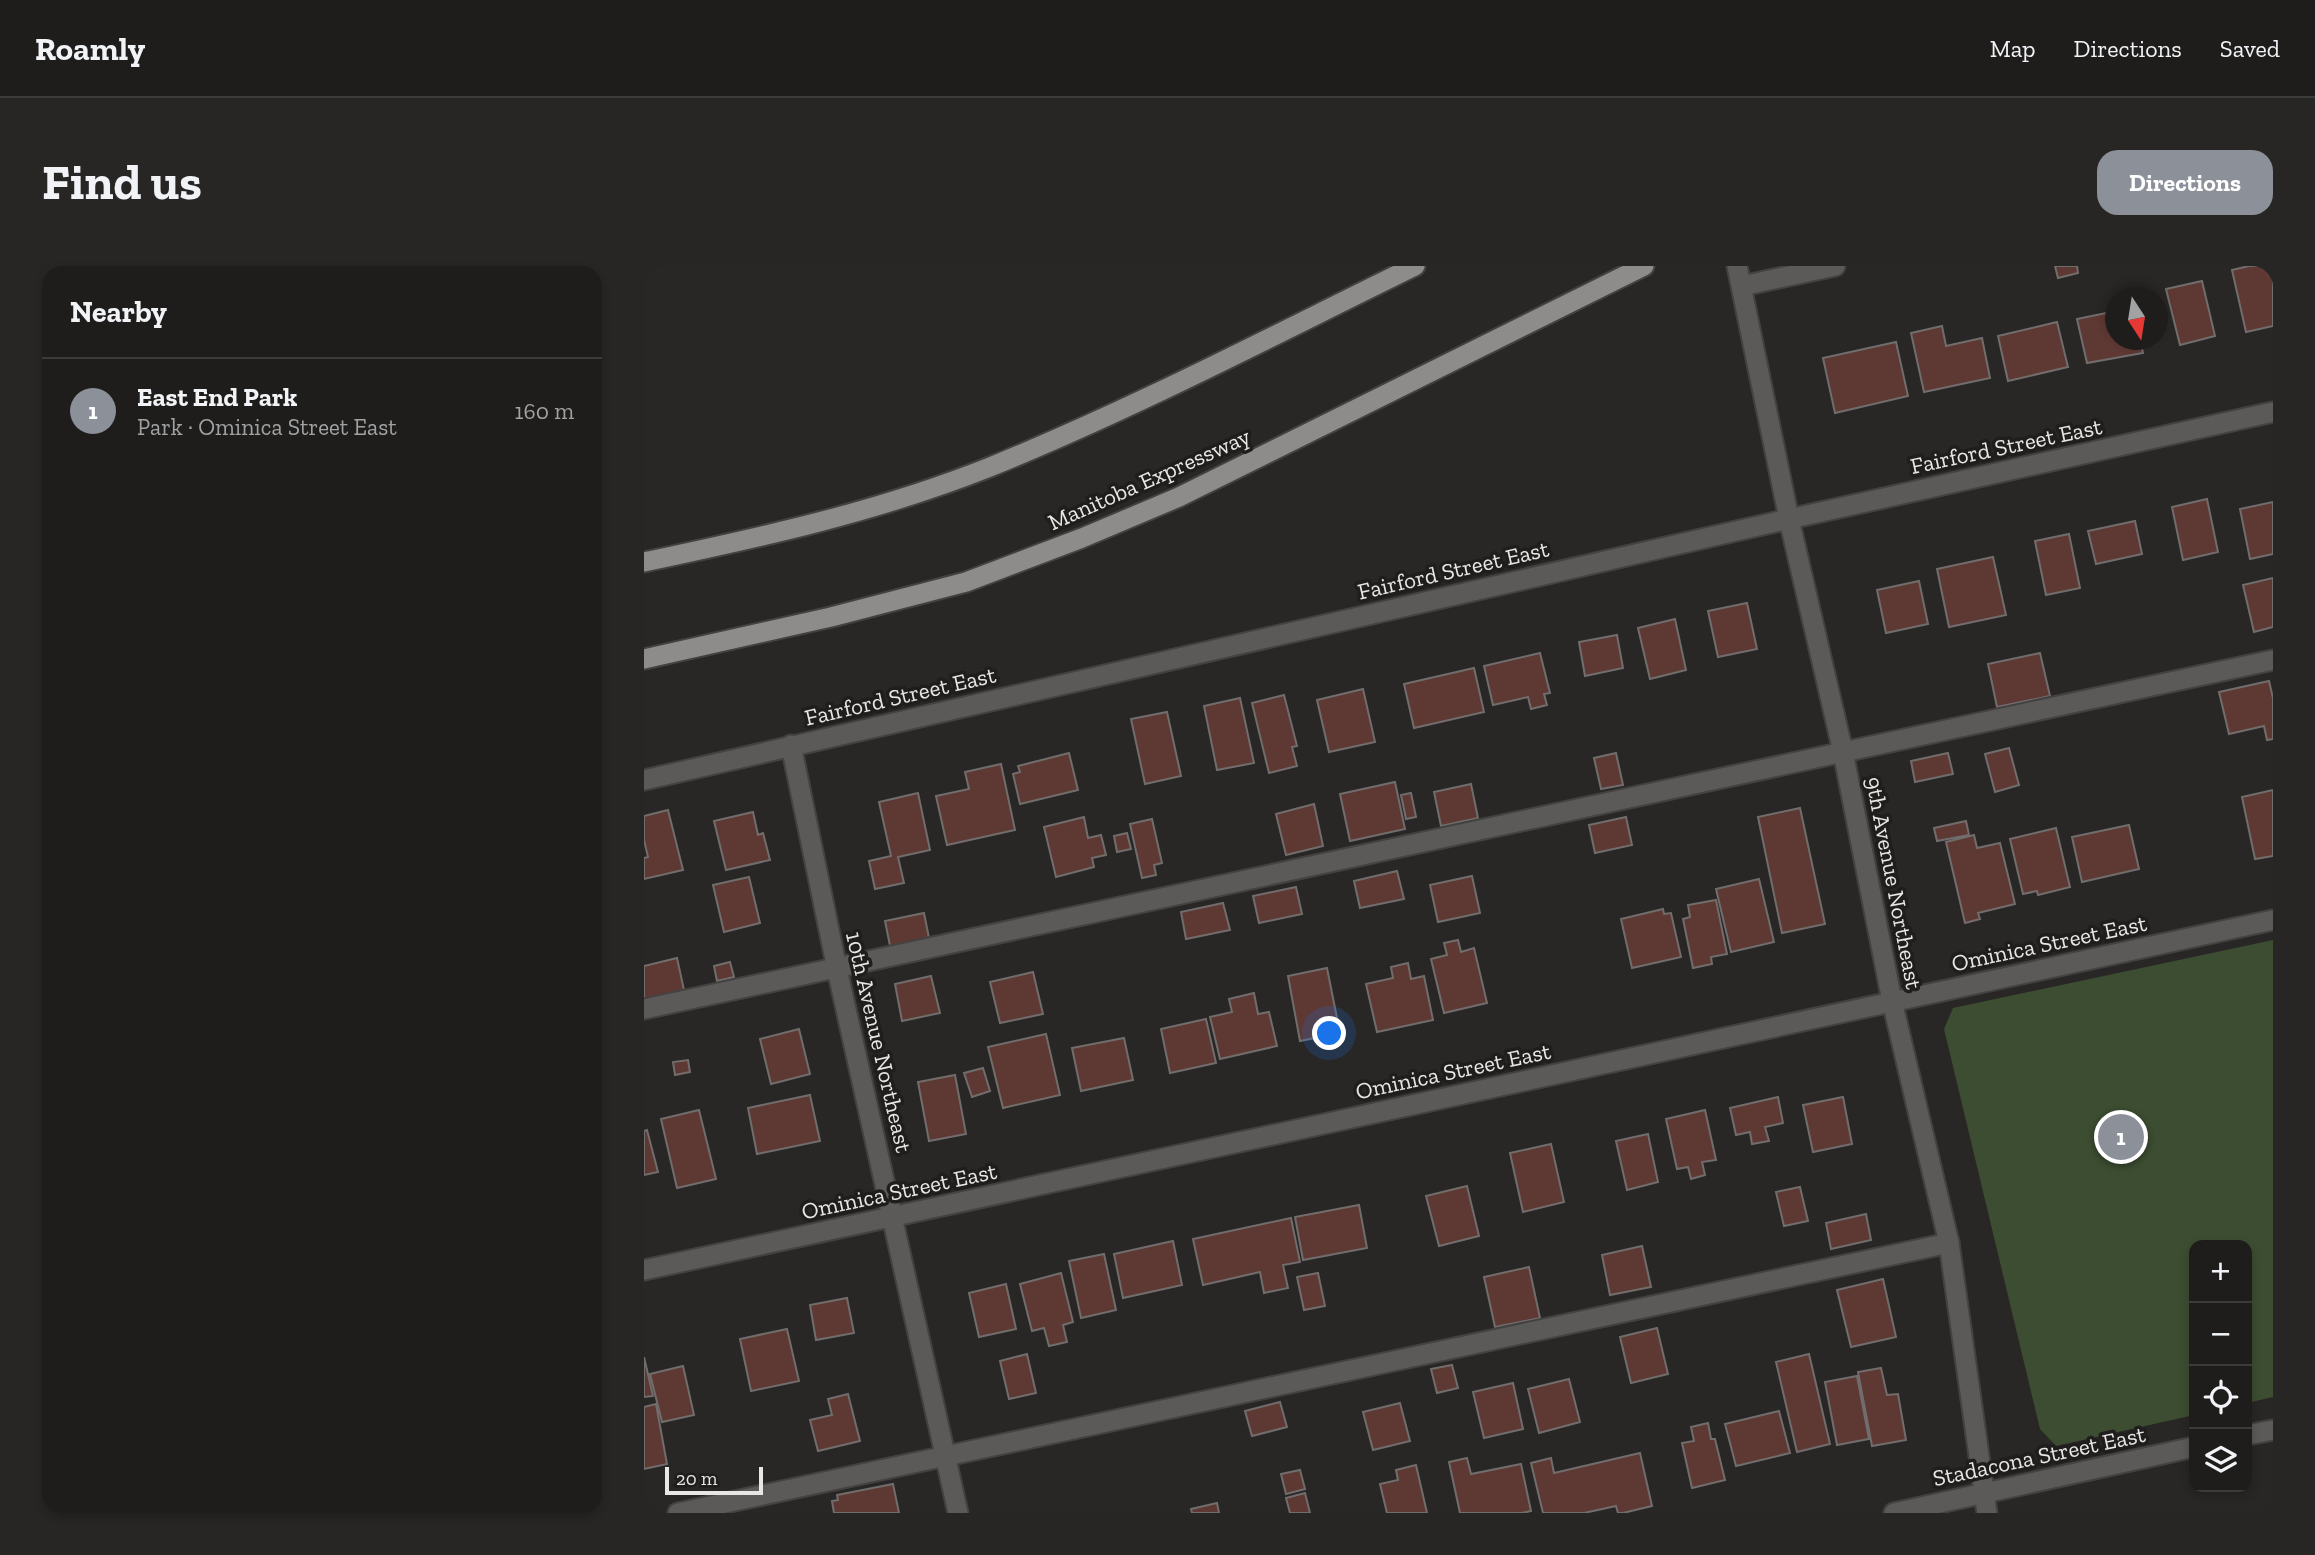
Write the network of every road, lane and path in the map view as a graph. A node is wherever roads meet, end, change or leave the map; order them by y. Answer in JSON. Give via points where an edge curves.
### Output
{"nodes":[{"id":1,"x":1415,"y":266,"type":"edge"},
{"id":2,"x":1644,"y":266,"type":"edge"},
{"id":3,"x":1737,"y":266,"type":"edge"},
{"id":4,"x":1835,"y":266,"type":"edge"},
{"id":5,"x":1742,"y":286,"type":"junction"},
{"id":6,"x":2273,"y":412,"type":"edge"},
{"id":7,"x":1789,"y":519,"type":"junction"},
{"id":8,"x":644,"y":562,"type":"edge"},
{"id":9,"x":644,"y":659,"type":"edge"},
{"id":10,"x":2273,"y":660,"type":"edge"},
{"id":11,"x":791,"y":746,"type":"junction"},
{"id":12,"x":1843,"y":752,"type":"junction"},
{"id":13,"x":644,"y":780,"type":"edge"},
{"id":14,"x":2273,"y":920,"type":"edge"},
{"id":15,"x":837,"y":968,"type":"junction"},
{"id":16,"x":1892,"y":1001,"type":"junction"},
{"id":17,"x":644,"y":1009,"type":"edge"},
{"id":18,"x":893,"y":1217,"type":"junction"},
{"id":19,"x":1949,"y":1243,"type":"junction"},
{"id":20,"x":644,"y":1270,"type":"edge"},
{"id":21,"x":2273,"y":1430,"type":"edge"},
{"id":22,"x":2252,"y":1434,"type":"edge"},
{"id":23,"x":2189,"y":1448,"type":"edge"},
{"id":24,"x":947,"y":1457,"type":"junction"},
{"id":25,"x":1985,"y":1503,"type":"edge"},
{"id":26,"x":678,"y":1513,"type":"edge"},
{"id":27,"x":958,"y":1513,"type":"edge"},
{"id":28,"x":1894,"y":1513,"type":"edge"}],
"edges":[{"from":1,"to":8,"type":"main road","via":[[1109,416],[988,467],[796,529]]},
{"from":2,"to":9,"type":"main road","name":"Manitoba Expressway","via":[[1179,497],[1082,538],[966,582]]},
{"from":3,"to":5,"type":"street","name":"9th Avenue Northeast"},
{"from":4,"to":5,"type":"street"},
{"from":5,"to":7,"type":"street","name":"9th Avenue Northeast"},
{"from":6,"to":7,"type":"street","name":"Fairford Street East"},
{"from":7,"to":11,"type":"street","name":"Fairford Street East"},
{"from":7,"to":12,"type":"street","name":"9th Avenue Northeast"},
{"from":10,"to":12,"type":"street"},
{"from":11,"to":13,"type":"street","name":"Fairford Street East"},
{"from":11,"to":15,"type":"street","name":"10th Avenue Northeast"},
{"from":12,"to":15,"type":"street"},
{"from":12,"to":16,"type":"street","name":"9th Avenue Northeast"},
{"from":14,"to":16,"type":"street","name":"Ominica Street East"},
{"from":15,"to":17,"type":"street"},
{"from":15,"to":18,"type":"street","name":"10th Avenue Northeast"},
{"from":16,"to":18,"type":"street","name":"Ominica Street East"},
{"from":16,"to":19,"type":"street","name":"9th Avenue Northeast"},
{"from":18,"to":20,"type":"street","name":"Ominica Street East"},
{"from":18,"to":24,"type":"street","name":"10th Avenue Northeast"},
{"from":19,"to":24,"type":"street"},
{"from":19,"to":25,"type":"street","name":"9th Avenue Northeast"},
{"from":21,"to":22,"type":"street"},
{"from":23,"to":25,"type":"street","name":"Stadacona Street East"},
{"from":24,"to":26,"type":"street"},
{"from":24,"to":27,"type":"street","name":"10th Avenue Northeast"},
{"from":25,"to":28,"type":"street","name":"Stadacona Street East"}]}
